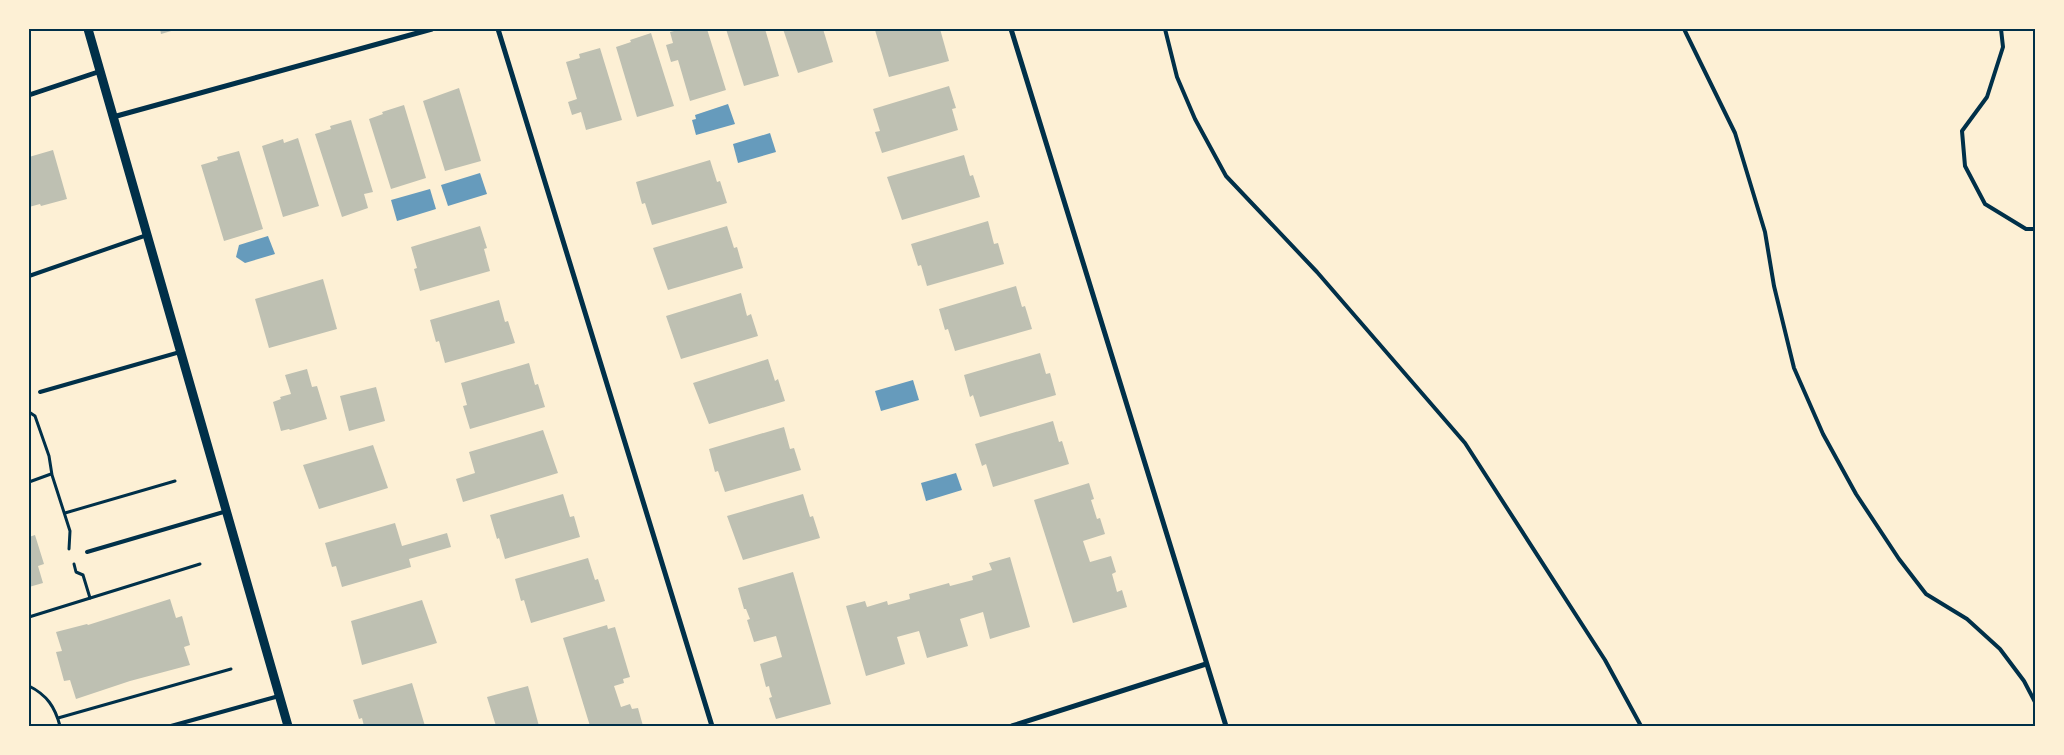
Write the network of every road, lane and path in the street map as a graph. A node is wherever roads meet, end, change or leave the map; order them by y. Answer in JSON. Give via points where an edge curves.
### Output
{"nodes":[{"id":1,"x":88,"y":29,"type":"edge"},
{"id":2,"x":432,"y":29,"type":"edge"},
{"id":3,"x":498,"y":29,"type":"edge"},
{"id":4,"x":1011,"y":29,"type":"edge"},
{"id":5,"x":1165,"y":29,"type":"edge"},
{"id":6,"x":1684,"y":29,"type":"edge"},
{"id":7,"x":2001,"y":29,"type":"edge"},
{"id":8,"x":101,"y":71,"type":"junction"},
{"id":9,"x":29,"y":95,"type":"edge"},
{"id":10,"x":113,"y":117,"type":"junction"},
{"id":11,"x":2035,"y":229,"type":"edge"},
{"id":12,"x":148,"y":235,"type":"junction"},
{"id":13,"x":29,"y":276,"type":"edge"},
{"id":14,"x":181,"y":352,"type":"junction"},
{"id":15,"x":40,"y":392,"type":"dead end"},
{"id":16,"x":29,"y":412,"type":"edge"},
{"id":17,"x":51,"y":474,"type":"junction"},
{"id":18,"x":175,"y":481,"type":"dead end"},
{"id":19,"x":29,"y":482,"type":"edge"},
{"id":20,"x":227,"y":511,"type":"junction"},
{"id":21,"x":65,"y":514,"type":"junction"},
{"id":22,"x":87,"y":552,"type":"dead end"},
{"id":23,"x":71,"y":555,"type":"dead end"},
{"id":24,"x":74,"y":563,"type":"dead end"},
{"id":25,"x":200,"y":564,"type":"dead end"},
{"id":26,"x":90,"y":598,"type":"junction"},
{"id":27,"x":29,"y":616,"type":"edge"},
{"id":28,"x":1206,"y":664,"type":"junction"},
{"id":29,"x":231,"y":669,"type":"dead end"},
{"id":30,"x":29,"y":686,"type":"edge"},
{"id":31,"x":280,"y":696,"type":"junction"},
{"id":32,"x":2035,"y":702,"type":"edge"},
{"id":33,"x":58,"y":718,"type":"junction"},
{"id":34,"x":60,"y":726,"type":"edge"},
{"id":35,"x":171,"y":726,"type":"edge"},
{"id":36,"x":288,"y":726,"type":"edge"},
{"id":37,"x":712,"y":726,"type":"edge"},
{"id":38,"x":1012,"y":726,"type":"edge"},
{"id":39,"x":1226,"y":726,"type":"edge"},
{"id":40,"x":1641,"y":726,"type":"edge"}],
"edges":[{"from":1,"to":8,"type":"street"},
{"from":2,"to":10,"type":"street"},
{"from":3,"to":37,"type":"street"},
{"from":4,"to":28,"type":"street"},
{"from":5,"to":40,"type":"lane","via":[[1177,78],[1226,176],[1317,272],[1465,443],[1604,660]]},
{"from":6,"to":32,"type":"lane","via":[[1735,133],[1765,232],[1794,368],[1823,434],[1856,494],[1926,594],[1967,619],[2000,649]]},
{"from":7,"to":11,"type":"lane","via":[[2003,47],[1987,96],[1962,131],[1965,166],[1985,204],[2026,229]]},
{"from":8,"to":9,"type":"street"},
{"from":8,"to":10,"type":"street"},
{"from":10,"to":12,"type":"street"},
{"from":12,"to":13,"type":"lane"},
{"from":12,"to":14,"type":"street"},
{"from":14,"to":15,"type":"lane"},
{"from":14,"to":20,"type":"street"},
{"from":16,"to":17,"type":"path","via":[[35,416],[49,456]]},
{"from":17,"to":19,"type":"path"},
{"from":17,"to":21,"type":"path"},
{"from":18,"to":21,"type":"path"},
{"from":20,"to":22,"type":"lane"},
{"from":20,"to":31,"type":"street"},
{"from":21,"to":23,"type":"path"},
{"from":24,"to":26,"type":"path","via":[[76,572],[83,575]]},
{"from":25,"to":26,"type":"path"},
{"from":26,"to":27,"type":"path"},
{"from":28,"to":38,"type":"street"},
{"from":28,"to":39,"type":"street"},
{"from":29,"to":33,"type":"path"},
{"from":30,"to":33,"type":"path","via":[[49,700]]},
{"from":31,"to":35,"type":"lane"},
{"from":31,"to":36,"type":"street"},
{"from":33,"to":34,"type":"path"}]}
